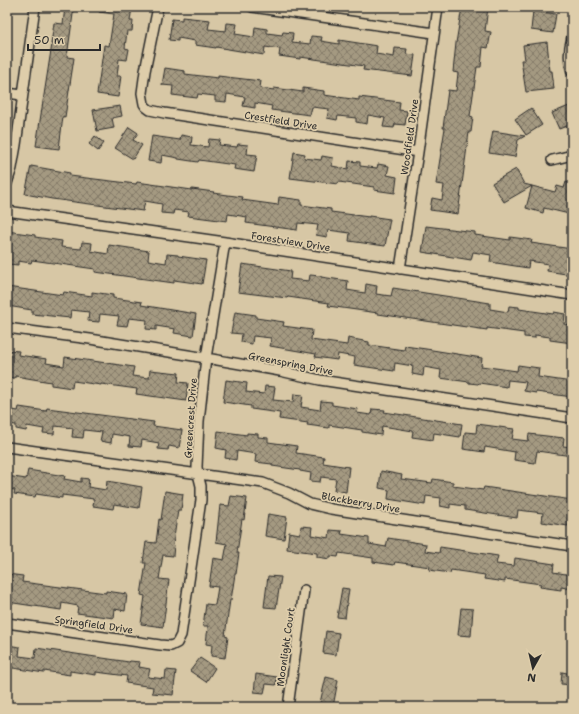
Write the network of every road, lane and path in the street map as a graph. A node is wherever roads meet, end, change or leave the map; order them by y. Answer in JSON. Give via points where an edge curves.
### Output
{"nodes":[{"id":1,"x":35,"y":7,"type":"edge"},
{"id":2,"x":158,"y":7,"type":"edge"},
{"id":3,"x":252,"y":7,"type":"edge"},
{"id":4,"x":438,"y":7,"type":"edge"},
{"id":5,"x":434,"y":32,"type":"junction"},
{"id":6,"x":572,"y":37,"type":"edge"},
{"id":7,"x":572,"y":72,"type":"edge"},
{"id":8,"x":7,"y":93,"type":"edge"},
{"id":9,"x":22,"y":95,"type":"junction"},
{"id":10,"x":418,"y":152,"type":"junction"},
{"id":11,"x":572,"y":155,"type":"edge"},
{"id":12,"x":552,"y":160,"type":"dead end"},
{"id":13,"x":7,"y":183,"type":"edge"},
{"id":14,"x":7,"y":211,"type":"edge"},
{"id":15,"x":225,"y":242,"type":"junction"},
{"id":16,"x":400,"y":269,"type":"junction"},
{"id":17,"x":572,"y":295,"type":"edge"},
{"id":18,"x":7,"y":328,"type":"edge"},
{"id":19,"x":206,"y":358,"type":"junction"},
{"id":20,"x":572,"y":418,"type":"edge"},
{"id":21,"x":7,"y":447,"type":"edge"},
{"id":22,"x":198,"y":474,"type":"junction"},
{"id":23,"x":572,"y":546,"type":"edge"},
{"id":24,"x":304,"y":590,"type":"dead end"},
{"id":25,"x":7,"y":623,"type":"edge"},
{"id":26,"x":177,"y":643,"type":"joint"},
{"id":27,"x":288,"y":707,"type":"edge"}],
"edges":[{"from":1,"to":9,"type":"street"},
{"from":2,"to":10,"type":"street","name":"Crestfield Drive","via":[[142,93],[146,108],[164,113]]},
{"from":3,"to":5,"type":"street"},
{"from":4,"to":5,"type":"street","name":"Woodfield Drive"},
{"from":5,"to":10,"type":"street","name":"Woodfield Drive"},
{"from":6,"to":7,"type":"street"},
{"from":8,"to":9,"type":"street"},
{"from":9,"to":13,"type":"street","via":[[16,145]]},
{"from":10,"to":16,"type":"street","name":"Woodfield Drive"},
{"from":11,"to":12,"type":"street"},
{"from":14,"to":15,"type":"street","name":"Forestview Drive"},
{"from":15,"to":16,"type":"street","name":"Forestview Drive"},
{"from":15,"to":19,"type":"street","name":"Greencrest Drive"},
{"from":16,"to":17,"type":"street","name":"Forestview Drive"},
{"from":18,"to":19,"type":"street","name":"Greenspring Drive"},
{"from":19,"to":20,"type":"street","name":"Greenspring Drive","via":[[320,380]]},
{"from":19,"to":22,"type":"street","name":"Greencrest Drive","via":[[198,420]]},
{"from":21,"to":22,"type":"street","name":"Blackberry Drive"},
{"from":22,"to":23,"type":"street","name":"Blackberry Drive","via":[[263,484],[310,504],[331,509]]},
{"from":22,"to":26,"type":"street","name":"Greencrest Drive","via":[[201,500],[181,635]]},
{"from":24,"to":27,"type":"street","name":"Moonlight Court"},
{"from":25,"to":26,"type":"street","name":"Springfield Drive","via":[[160,645],[171,646]]}]}
